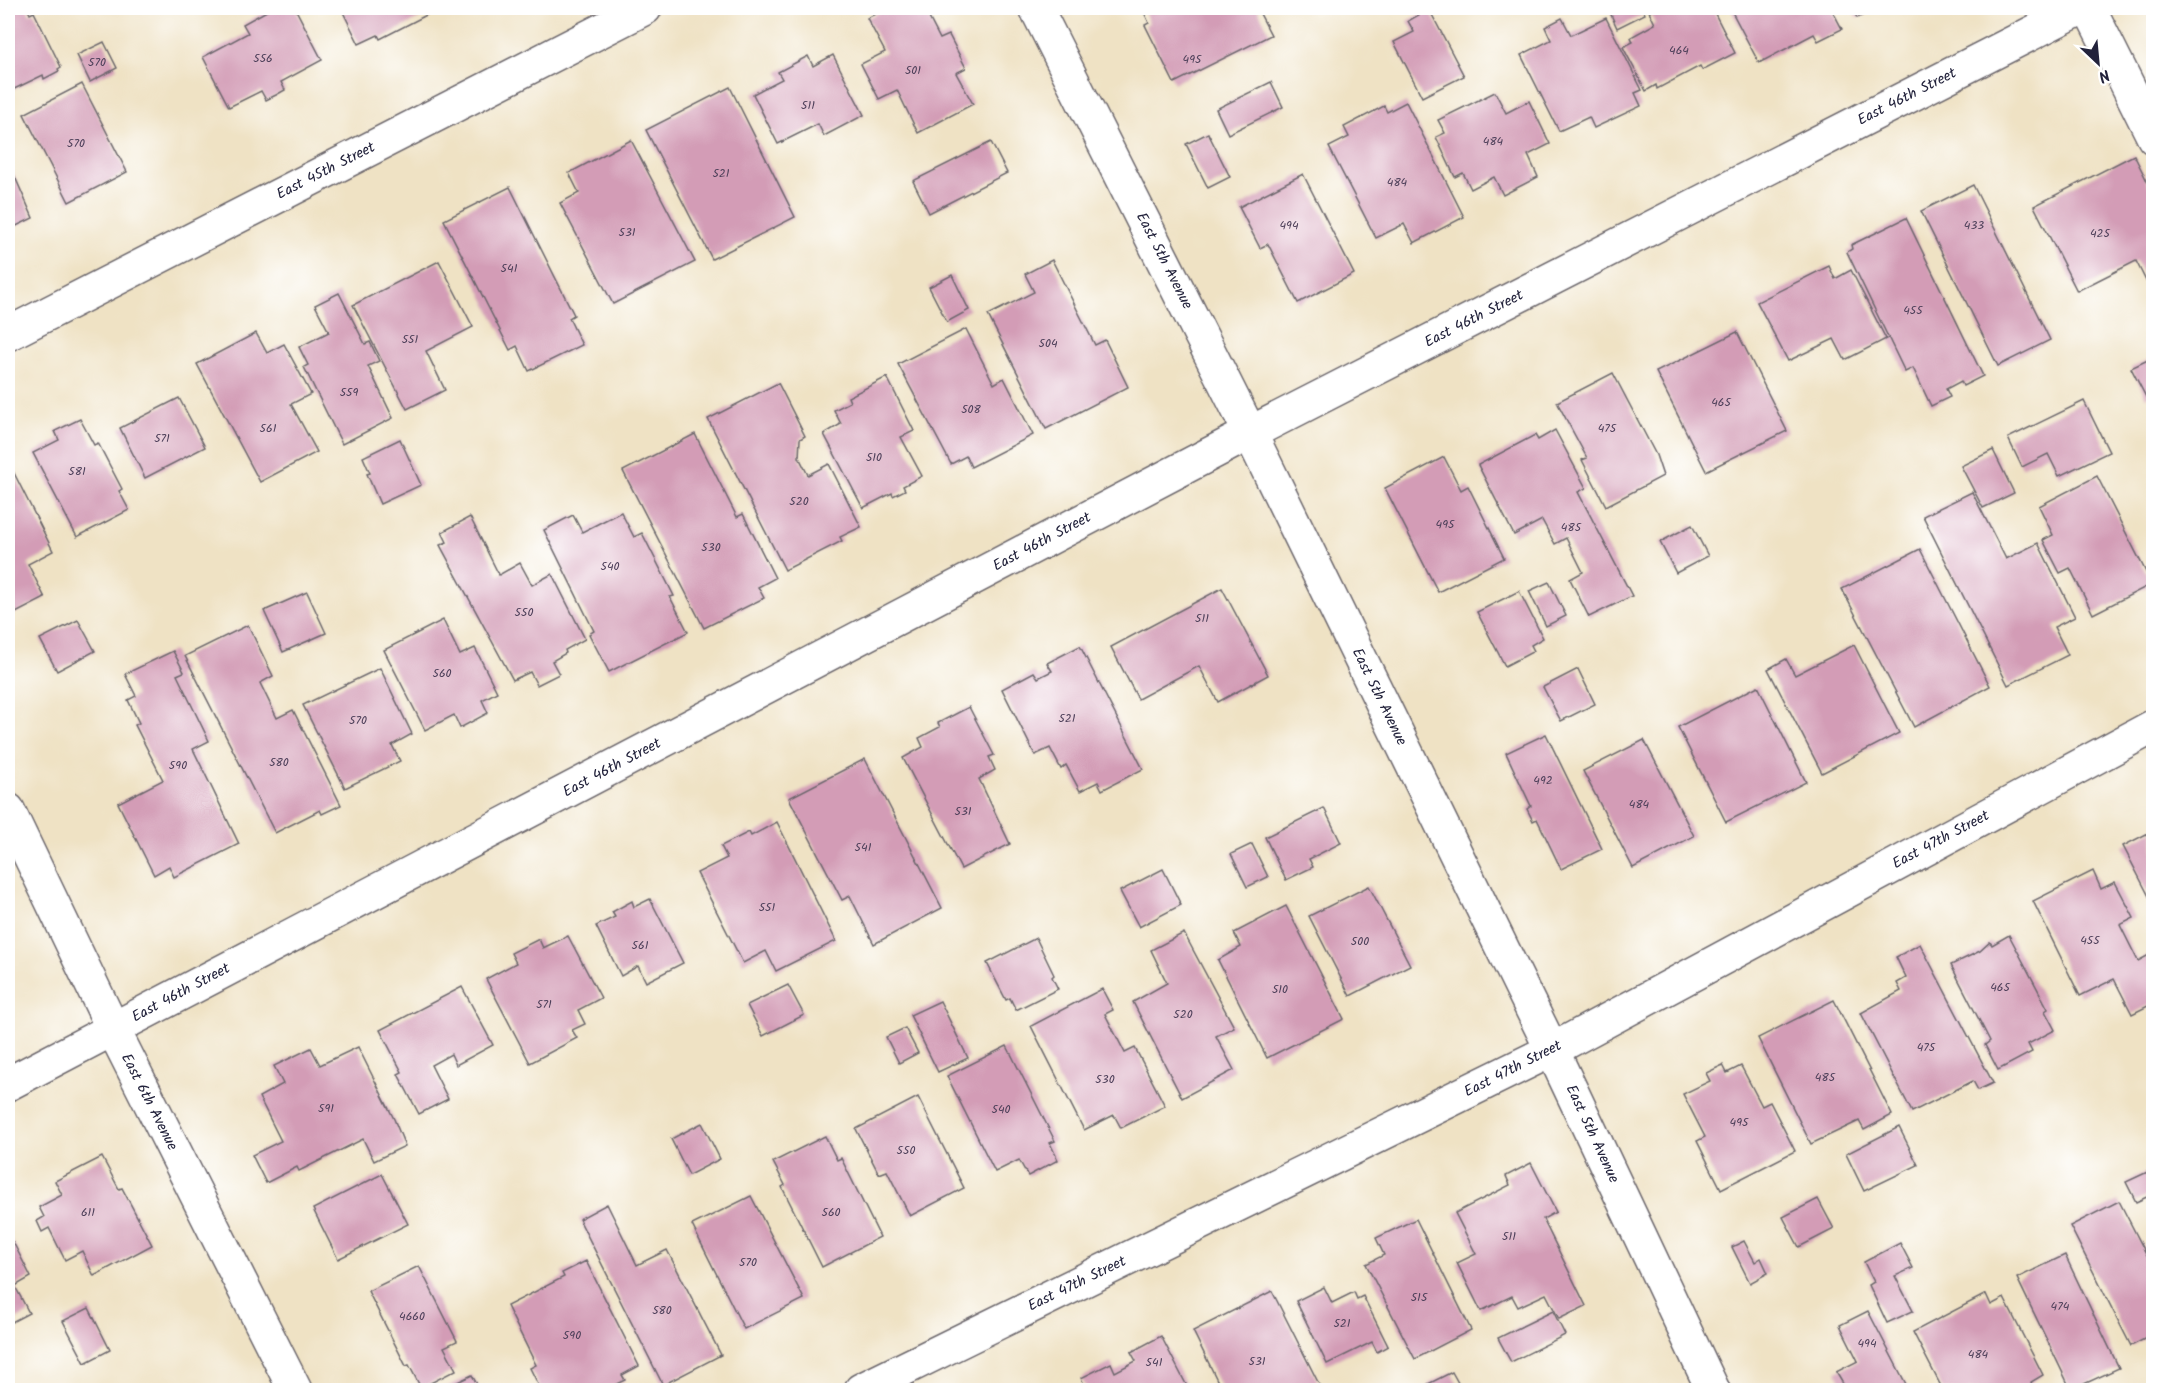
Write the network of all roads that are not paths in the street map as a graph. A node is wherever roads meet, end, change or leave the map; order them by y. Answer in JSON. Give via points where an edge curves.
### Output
{"nodes":[{"id":1,"x":645,"y":8,"type":"edge"},
{"id":2,"x":1036,"y":8,"type":"edge"},
{"id":3,"x":2081,"y":8,"type":"edge"},
{"id":4,"x":2089,"y":8,"type":"edge"},
{"id":5,"x":2154,"y":138,"type":"edge"},
{"id":6,"x":8,"y":334,"type":"edge"},
{"id":7,"x":1251,"y":433,"type":"junction"},
{"id":8,"x":2154,"y":726,"type":"edge"},
{"id":9,"x":8,"y":810,"type":"edge"},
{"id":10,"x":112,"y":1029,"type":"junction"},
{"id":11,"x":1552,"y":1050,"type":"junction"},
{"id":12,"x":8,"y":1084,"type":"edge"},
{"id":13,"x":295,"y":1390,"type":"edge"},
{"id":14,"x":861,"y":1390,"type":"edge"},
{"id":15,"x":1713,"y":1390,"type":"edge"}],
"edges":[{"from":1,"to":6,"type":"street","name":"East 45th Street"},
{"from":2,"to":7,"type":"street","name":"East 5th Avenue"},
{"from":3,"to":7,"type":"street","name":"East 46th Street"},
{"from":4,"to":5,"type":"street"},
{"from":7,"to":10,"type":"street","name":"East 46th Street"},
{"from":7,"to":11,"type":"street","name":"East 5th Avenue"},
{"from":8,"to":11,"type":"street","name":"East 47th Street"},
{"from":9,"to":10,"type":"street","name":"East 6th Avenue"},
{"from":10,"to":12,"type":"street","name":"East 46th Street"},
{"from":10,"to":13,"type":"street","name":"East 6th Avenue"},
{"from":11,"to":14,"type":"street","name":"East 47th Street"},
{"from":11,"to":15,"type":"street","name":"East 5th Avenue"}]}
